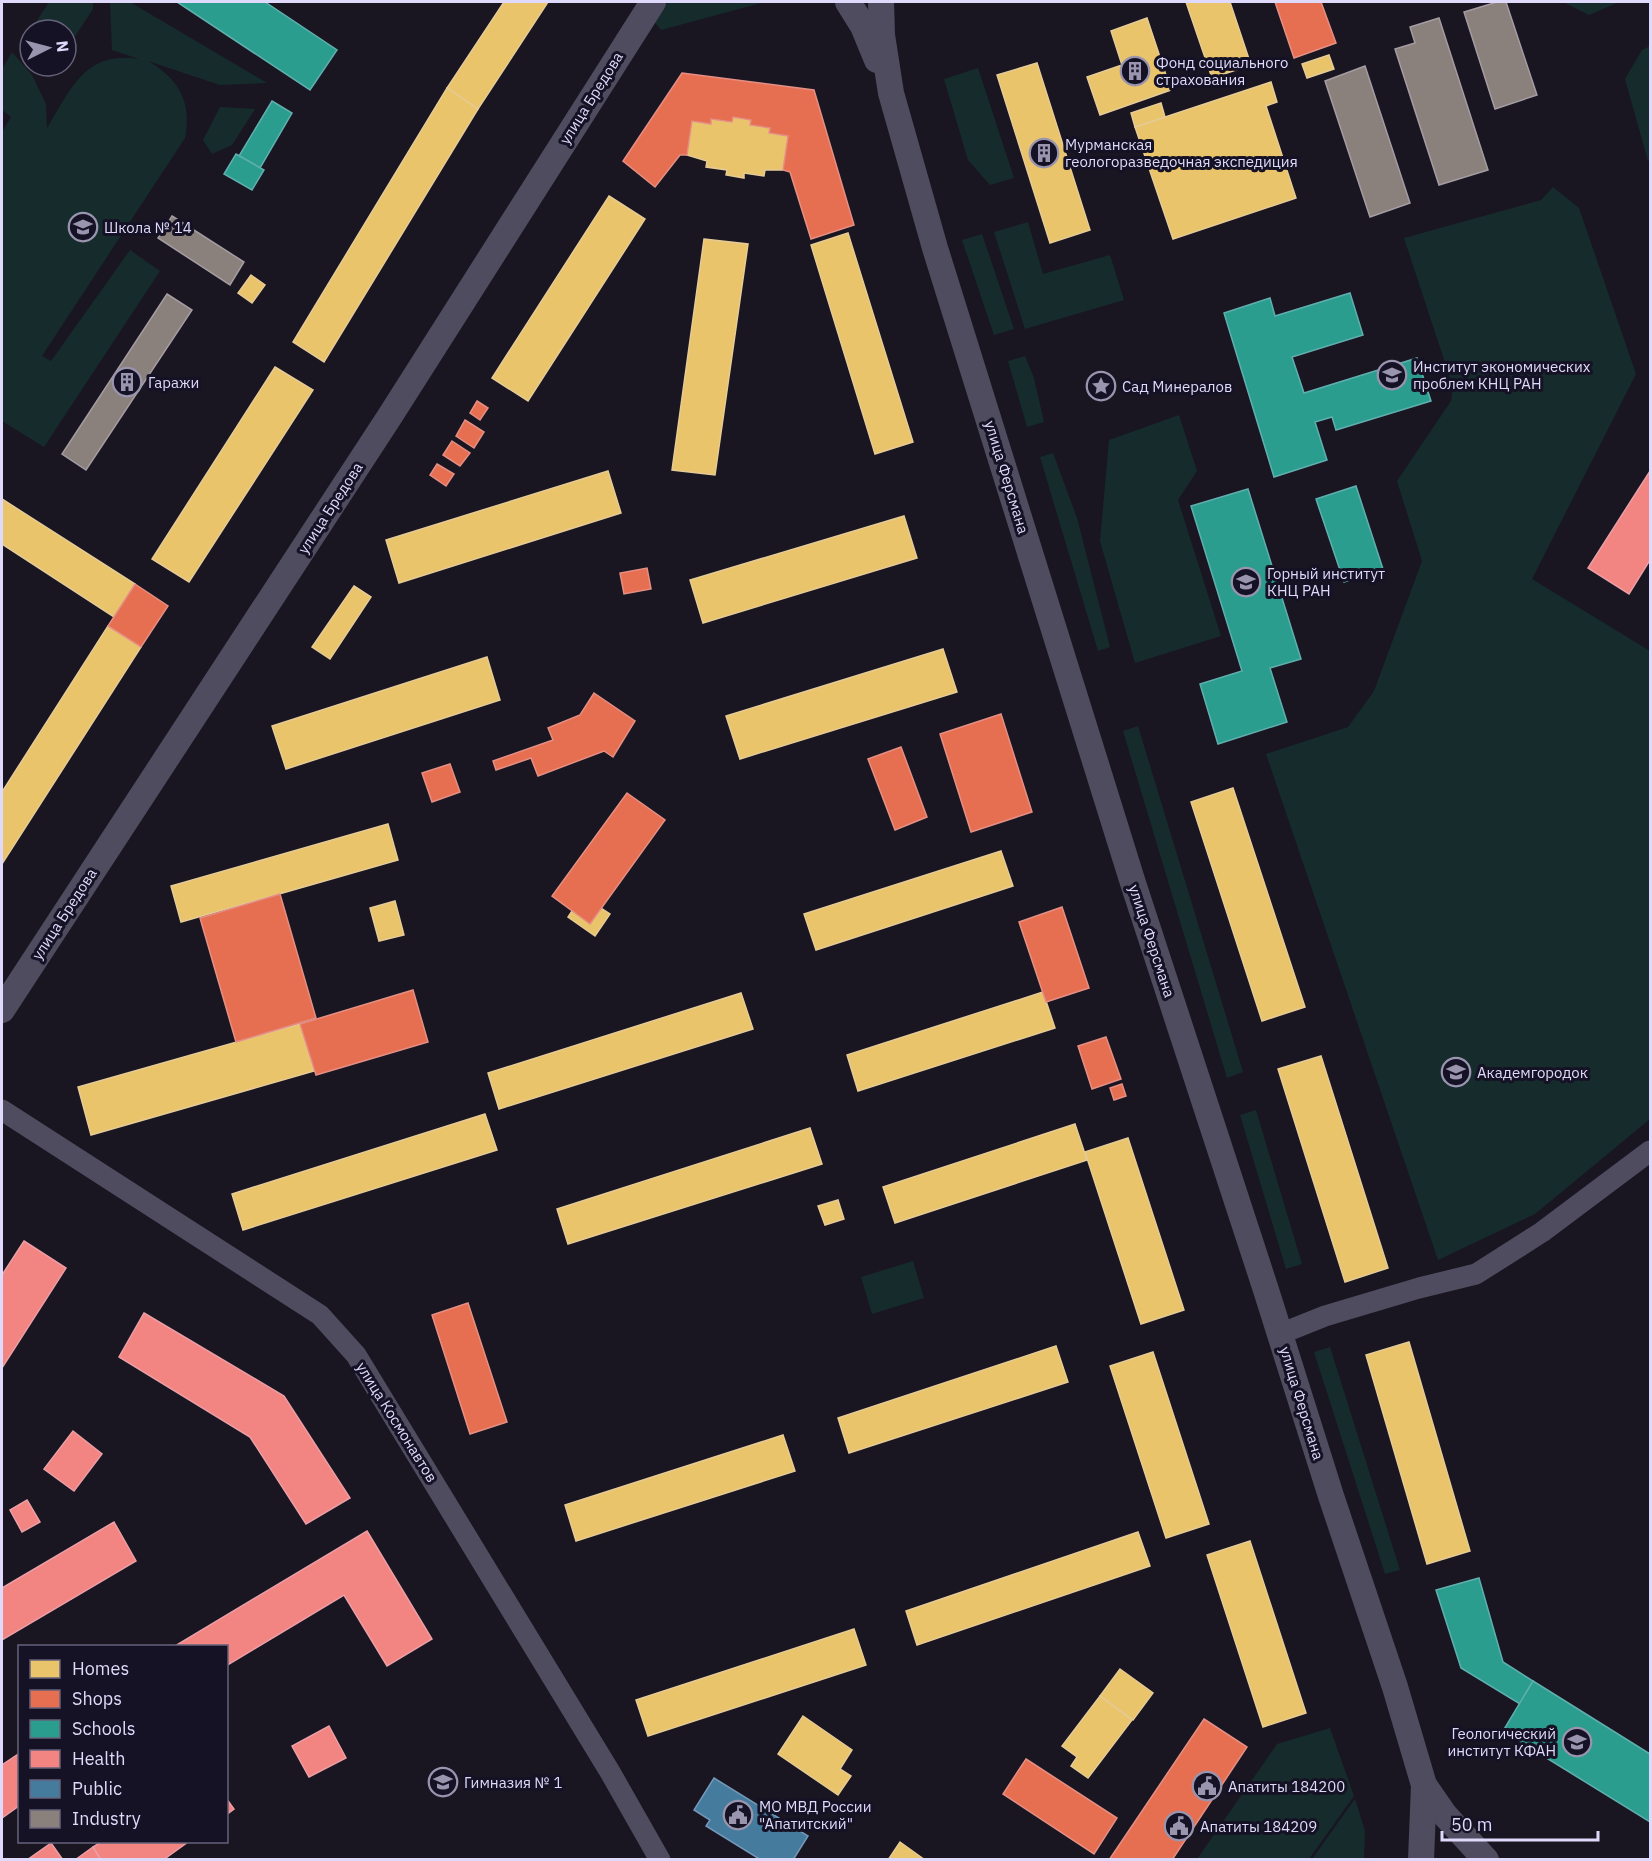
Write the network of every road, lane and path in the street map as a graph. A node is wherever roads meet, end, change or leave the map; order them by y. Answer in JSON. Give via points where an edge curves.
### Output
{"nodes":[{"id":1,"x":653,"y":2,"type":"edge"},
{"id":2,"x":848,"y":2,"type":"edge"},
{"id":3,"x":881,"y":2,"type":"edge"},
{"id":4,"x":891,"y":93,"type":"junction"},
{"id":5,"x":2,"y":1010,"type":"edge"},
{"id":6,"x":2,"y":1110,"type":"edge"},
{"id":7,"x":1650,"y":1151,"type":"edge"},
{"id":8,"x":1280,"y":1334,"type":"junction"},
{"id":9,"x":1424,"y":1785,"type":"junction"},
{"id":10,"x":660,"y":1860,"type":"edge"},
{"id":11,"x":1421,"y":1860,"type":"edge"},
{"id":12,"x":1486,"y":1860,"type":"edge"}],
"edges":[{"from":1,"to":5,"type":"street","name":"улица Бредова","via":[[390,416]]},
{"from":2,"to":4,"type":"street","name":"улица Ферсмана","via":[[863,26]]},
{"from":3,"to":4,"type":"street","name":"улица Ферсмана"},
{"from":4,"to":8,"type":"street","name":"улица Ферсмана","via":[[935,248],[1122,850]]},
{"from":6,"to":10,"type":"street","name":"улица Космонавтов","via":[[320,1315],[356,1355]]},
{"from":7,"to":8,"type":"street","via":[[1542,1232],[1476,1274],[1325,1316]]},
{"from":8,"to":9,"type":"street","name":"улица Ферсмана"},
{"from":9,"to":11,"type":"street","name":"улица Ферсмана"},
{"from":9,"to":12,"type":"street","name":"улица Ферсмана","via":[[1444,1814]]}]}
